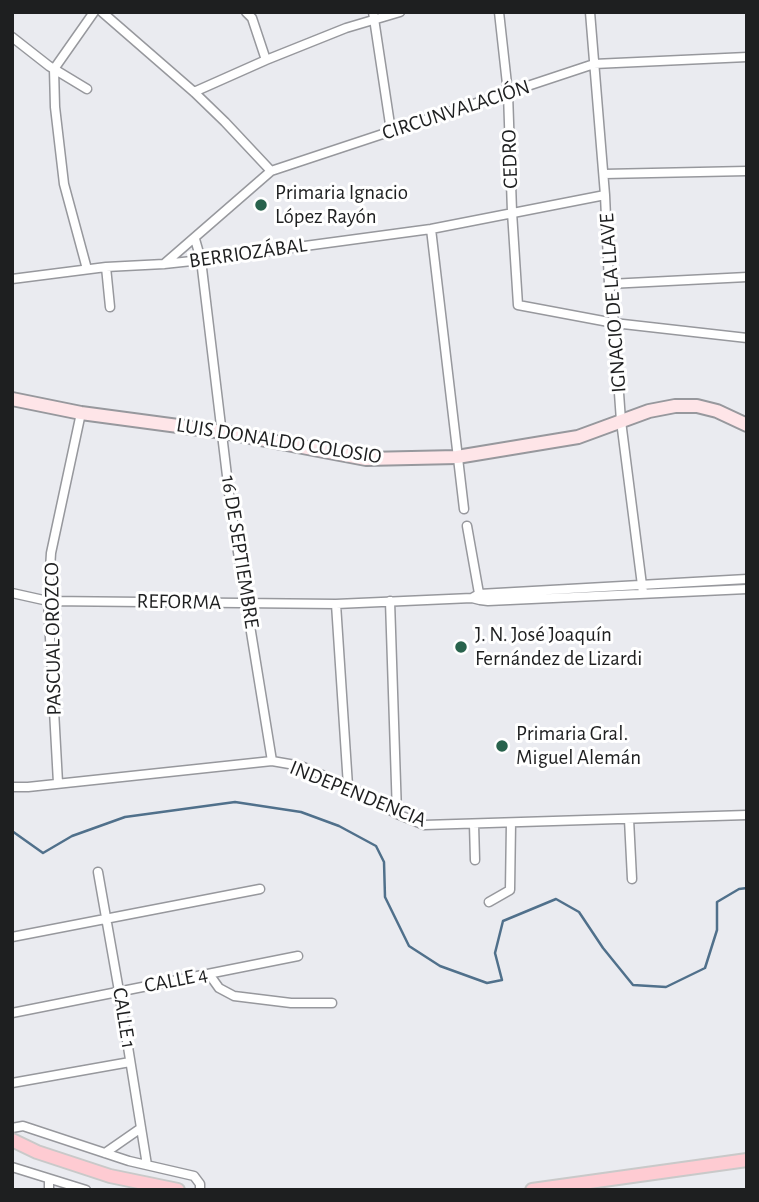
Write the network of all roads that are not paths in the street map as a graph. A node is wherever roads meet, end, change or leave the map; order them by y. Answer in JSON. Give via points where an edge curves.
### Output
{"nodes":[{"id":1,"x":94,"y":12,"type":"edge"},
{"id":2,"x":102,"y":12,"type":"edge"},
{"id":3,"x":246,"y":12,"type":"edge"},
{"id":4,"x":400,"y":12,"type":"edge"},
{"id":5,"x":499,"y":12,"type":"edge"},
{"id":6,"x":590,"y":12,"type":"edge"},
{"id":7,"x":373,"y":16,"type":"edge"},
{"id":8,"x":12,"y":37,"type":"edge"},
{"id":9,"x":747,"y":57,"type":"edge"},
{"id":10,"x":266,"y":60,"type":"junction"},
{"id":11,"x":594,"y":64,"type":"junction"},
{"id":12,"x":54,"y":69,"type":"junction"},
{"id":13,"x":88,"y":89,"type":"dead end"},
{"id":14,"x":194,"y":92,"type":"junction"},
{"id":15,"x":508,"y":93,"type":"junction"},
{"id":16,"x":391,"y":131,"type":"junction"},
{"id":17,"x":271,"y":171,"type":"junction"},
{"id":18,"x":747,"y":171,"type":"edge"},
{"id":19,"x":604,"y":174,"type":"junction"},
{"id":20,"x":606,"y":195,"type":"junction"},
{"id":21,"x":512,"y":212,"type":"junction"},
{"id":22,"x":431,"y":229,"type":"junction"},
{"id":23,"x":195,"y":239,"type":"junction"},
{"id":24,"x":201,"y":260,"type":"junction"},
{"id":25,"x":164,"y":264,"type":"junction"},
{"id":26,"x":106,"y":267,"type":"junction"},
{"id":27,"x":87,"y":269,"type":"junction"},
{"id":28,"x":747,"y":277,"type":"edge"},
{"id":29,"x":12,"y":279,"type":"edge"},
{"id":30,"x":609,"y":284,"type":"junction"},
{"id":31,"x":110,"y":307,"type":"dead end"},
{"id":32,"x":614,"y":323,"type":"junction"},
{"id":33,"x":747,"y":338,"type":"edge"},
{"id":34,"x":12,"y":399,"type":"edge"},
{"id":35,"x":81,"y":413,"type":"junction"},
{"id":36,"x":621,"y":421,"type":"junction"},
{"id":37,"x":747,"y":425,"type":"edge"},
{"id":38,"x":223,"y":432,"type":"junction"},
{"id":39,"x":457,"y":457,"type":"junction"},
{"id":40,"x":464,"y":509,"type":"dead end"},
{"id":41,"x":467,"y":526,"type":"dead end"},
{"id":42,"x":747,"y":579,"type":"edge"},
{"id":43,"x":737,"y":584,"type":"junction"},
{"id":44,"x":643,"y":589,"type":"junction"},
{"id":45,"x":747,"y":589,"type":"edge"},
{"id":46,"x":12,"y":593,"type":"edge"},
{"id":47,"x":477,"y":597,"type":"junction"},
{"id":48,"x":48,"y":601,"type":"junction"},
{"id":49,"x":390,"y":601,"type":"junction"},
{"id":50,"x":247,"y":603,"type":"junction"},
{"id":51,"x":336,"y":604,"type":"junction"},
{"id":52,"x":272,"y":761,"type":"junction"},
{"id":53,"x":58,"y":783,"type":"junction"},
{"id":54,"x":348,"y":786,"type":"junction"},
{"id":55,"x":12,"y":787,"type":"edge"},
{"id":56,"x":397,"y":814,"type":"junction"},
{"id":57,"x":747,"y":815,"type":"edge"},
{"id":58,"x":629,"y":819,"type":"junction"},
{"id":59,"x":511,"y":822,"type":"junction"},
{"id":60,"x":474,"y":824,"type":"junction"},
{"id":61,"x":475,"y":860,"type":"dead end"},
{"id":62,"x":98,"y":872,"type":"dead end"},
{"id":63,"x":632,"y":879,"type":"dead end"},
{"id":64,"x":260,"y":889,"type":"dead end"},
{"id":65,"x":489,"y":902,"type":"dead end"},
{"id":66,"x":107,"y":918,"type":"junction"},
{"id":67,"x":12,"y":937,"type":"edge"},
{"id":68,"x":298,"y":956,"type":"dead end"},
{"id":69,"x":209,"y":974,"type":"junction"},
{"id":70,"x":119,"y":991,"type":"junction"},
{"id":71,"x":332,"y":1003,"type":"dead end"},
{"id":72,"x":12,"y":1013,"type":"edge"},
{"id":73,"x":131,"y":1062,"type":"junction"},
{"id":74,"x":12,"y":1083,"type":"edge"},
{"id":75,"x":141,"y":1128,"type":"junction"},
{"id":76,"x":12,"y":1129,"type":"edge"},
{"id":77,"x":12,"y":1140,"type":"edge"},
{"id":78,"x":105,"y":1153,"type":"junction"},
{"id":79,"x":747,"y":1160,"type":"edge"},
{"id":80,"x":147,"y":1165,"type":"junction"},
{"id":81,"x":12,"y":1167,"type":"edge"},
{"id":82,"x":49,"y":1179,"type":"junction"},
{"id":83,"x":49,"y":1190,"type":"edge"},
{"id":84,"x":86,"y":1190,"type":"edge"},
{"id":85,"x":178,"y":1190,"type":"edge"},
{"id":86,"x":200,"y":1190,"type":"edge"},
{"id":87,"x":532,"y":1190,"type":"edge"}],
"edges":[{"from":1,"to":12,"type":"street"},
{"from":2,"to":14,"type":"street"},
{"from":3,"to":10,"type":"street"},
{"from":4,"to":7,"type":"street"},
{"from":5,"to":15,"type":"street","name":"CEDRO"},
{"from":6,"to":11,"type":"street","name":"IGNACIO DE LA LLAVE"},
{"from":7,"to":10,"type":"street"},
{"from":7,"to":16,"type":"street"},
{"from":8,"to":12,"type":"street"},
{"from":9,"to":11,"type":"street","name":"CIRCUNVALACIÓN"},
{"from":10,"to":14,"type":"street"},
{"from":11,"to":15,"type":"street","name":"CIRCUNVALACIÓN"},
{"from":11,"to":19,"type":"street","name":"IGNACIO DE LA LLAVE"},
{"from":12,"to":13,"type":"street"},
{"from":12,"to":27,"type":"street","via":[[64,184]]},
{"from":14,"to":17,"type":"street"},
{"from":15,"to":16,"type":"street","name":"CIRCUNVALACIÓN"},
{"from":15,"to":21,"type":"street","name":"CEDRO"},
{"from":16,"to":17,"type":"street","name":"CIRCUNVALACIÓN"},
{"from":17,"to":23,"type":"street","name":"CIRCUNVALACIÓN"},
{"from":18,"to":19,"type":"street"},
{"from":19,"to":20,"type":"street","name":"IGNACIO DE LA LLAVE"},
{"from":20,"to":21,"type":"street","name":"BERRIOZÁBAL"},
{"from":20,"to":30,"type":"street","name":"IGNACIO DE LA LLAVE"},
{"from":21,"to":22,"type":"street","name":"BERRIOZÁBAL"},
{"from":21,"to":32,"type":"street","name":"CEDRO","via":[[518,305]]},
{"from":22,"to":24,"type":"street","name":"BERRIOZÁBAL"},
{"from":22,"to":39,"type":"street"},
{"from":23,"to":24,"type":"street"},
{"from":23,"to":25,"type":"street","name":"CIRCUNVALACIÓN"},
{"from":24,"to":25,"type":"street","name":"BERRIOZÁBAL"},
{"from":24,"to":38,"type":"street","name":"16 DE SEPTIEMBRE"},
{"from":25,"to":26,"type":"street","name":"BERRIOZÁBAL"},
{"from":26,"to":27,"type":"street","name":"BERRIOZÁBAL"},
{"from":26,"to":31,"type":"street"},
{"from":27,"to":29,"type":"street","name":"BERRIOZÁBAL"},
{"from":28,"to":30,"type":"street"},
{"from":30,"to":32,"type":"street","name":"IGNACIO DE LA LLAVE"},
{"from":32,"to":33,"type":"street"},
{"from":32,"to":36,"type":"street","name":"IGNACIO DE LA LLAVE"},
{"from":34,"to":35,"type":"main road","name":"LUIS DONALDO COLOSIO"},
{"from":35,"to":38,"type":"main road","name":"LUIS DONALDO COLOSIO"},
{"from":35,"to":48,"type":"street","name":"PASCUAL OROZCO","via":[[51,553]]},
{"from":36,"to":37,"type":"main road","name":"LUIS DONALDO COLOSIO","via":[[674,405],[717,411]]},
{"from":36,"to":39,"type":"main road","name":"LUIS DONALDO COLOSIO","via":[[579,437]]},
{"from":36,"to":44,"type":"street","name":"IGNACIO DE LA LLAVE"},
{"from":38,"to":39,"type":"main road","name":"LUIS DONALDO COLOSIO","via":[[366,459]]},
{"from":38,"to":50,"type":"street","name":"16 DE SEPTIEMBRE"},
{"from":39,"to":40,"type":"street"},
{"from":41,"to":47,"type":"street"},
{"from":42,"to":43,"type":"street","name":"REFORMA"},
{"from":43,"to":44,"type":"street","name":"REFORMA"},
{"from":43,"to":45,"type":"street","name":"REFORMA"},
{"from":44,"to":47,"type":"street","name":"REFORMA"},
{"from":46,"to":48,"type":"street","name":"REFORMA"},
{"from":47,"to":49,"type":"street","name":"REFORMA"},
{"from":48,"to":50,"type":"street","name":"REFORMA"},
{"from":48,"to":53,"type":"street","name":"PASCUAL OROZCO"},
{"from":49,"to":51,"type":"street","name":"REFORMA"},
{"from":49,"to":56,"type":"street"},
{"from":50,"to":51,"type":"street","name":"REFORMA"},
{"from":50,"to":52,"type":"street","name":"16 DE SEPTIEMBRE"},
{"from":51,"to":54,"type":"street"},
{"from":52,"to":53,"type":"street","name":"INDEPENDENCIA"},
{"from":52,"to":54,"type":"street","name":"INDEPENDENCIA","via":[[301,766]]},
{"from":53,"to":55,"type":"street","name":"INDEPENDENCIA"},
{"from":54,"to":56,"type":"street","name":"INDEPENDENCIA"},
{"from":56,"to":60,"type":"street","name":"INDEPENDENCIA","via":[[424,825]]},
{"from":57,"to":58,"type":"street","name":"INDEPENDENCIA"},
{"from":58,"to":59,"type":"street","name":"INDEPENDENCIA"},
{"from":58,"to":63,"type":"street"},
{"from":59,"to":60,"type":"street","name":"INDEPENDENCIA"},
{"from":59,"to":65,"type":"street","via":[[510,890]]},
{"from":60,"to":61,"type":"street"},
{"from":62,"to":66,"type":"street","name":"CALLE 1"},
{"from":64,"to":66,"type":"street"},
{"from":66,"to":67,"type":"street"},
{"from":66,"to":70,"type":"street","name":"CALLE 1"},
{"from":68,"to":69,"type":"street","name":"CALLE 4"},
{"from":69,"to":70,"type":"street","name":"CALLE 4"},
{"from":69,"to":71,"type":"street","via":[[219,988],[234,996]]},
{"from":70,"to":72,"type":"street","name":"CALLE 4"},
{"from":70,"to":73,"type":"street","name":"CALLE 1"},
{"from":73,"to":74,"type":"street"},
{"from":73,"to":75,"type":"street","name":"CALLE 1"},
{"from":75,"to":78,"type":"street"},
{"from":75,"to":80,"type":"street","name":"CALLE 1"},
{"from":76,"to":78,"type":"street","via":[[23,1125]]},
{"from":77,"to":85,"type":"main road","via":[[110,1176]]},
{"from":78,"to":80,"type":"street"},
{"from":79,"to":87,"type":"main road"},
{"from":80,"to":86,"type":"street","via":[[194,1177]]},
{"from":81,"to":82,"type":"street"},
{"from":82,"to":83,"type":"street"},
{"from":82,"to":84,"type":"street"}]}
